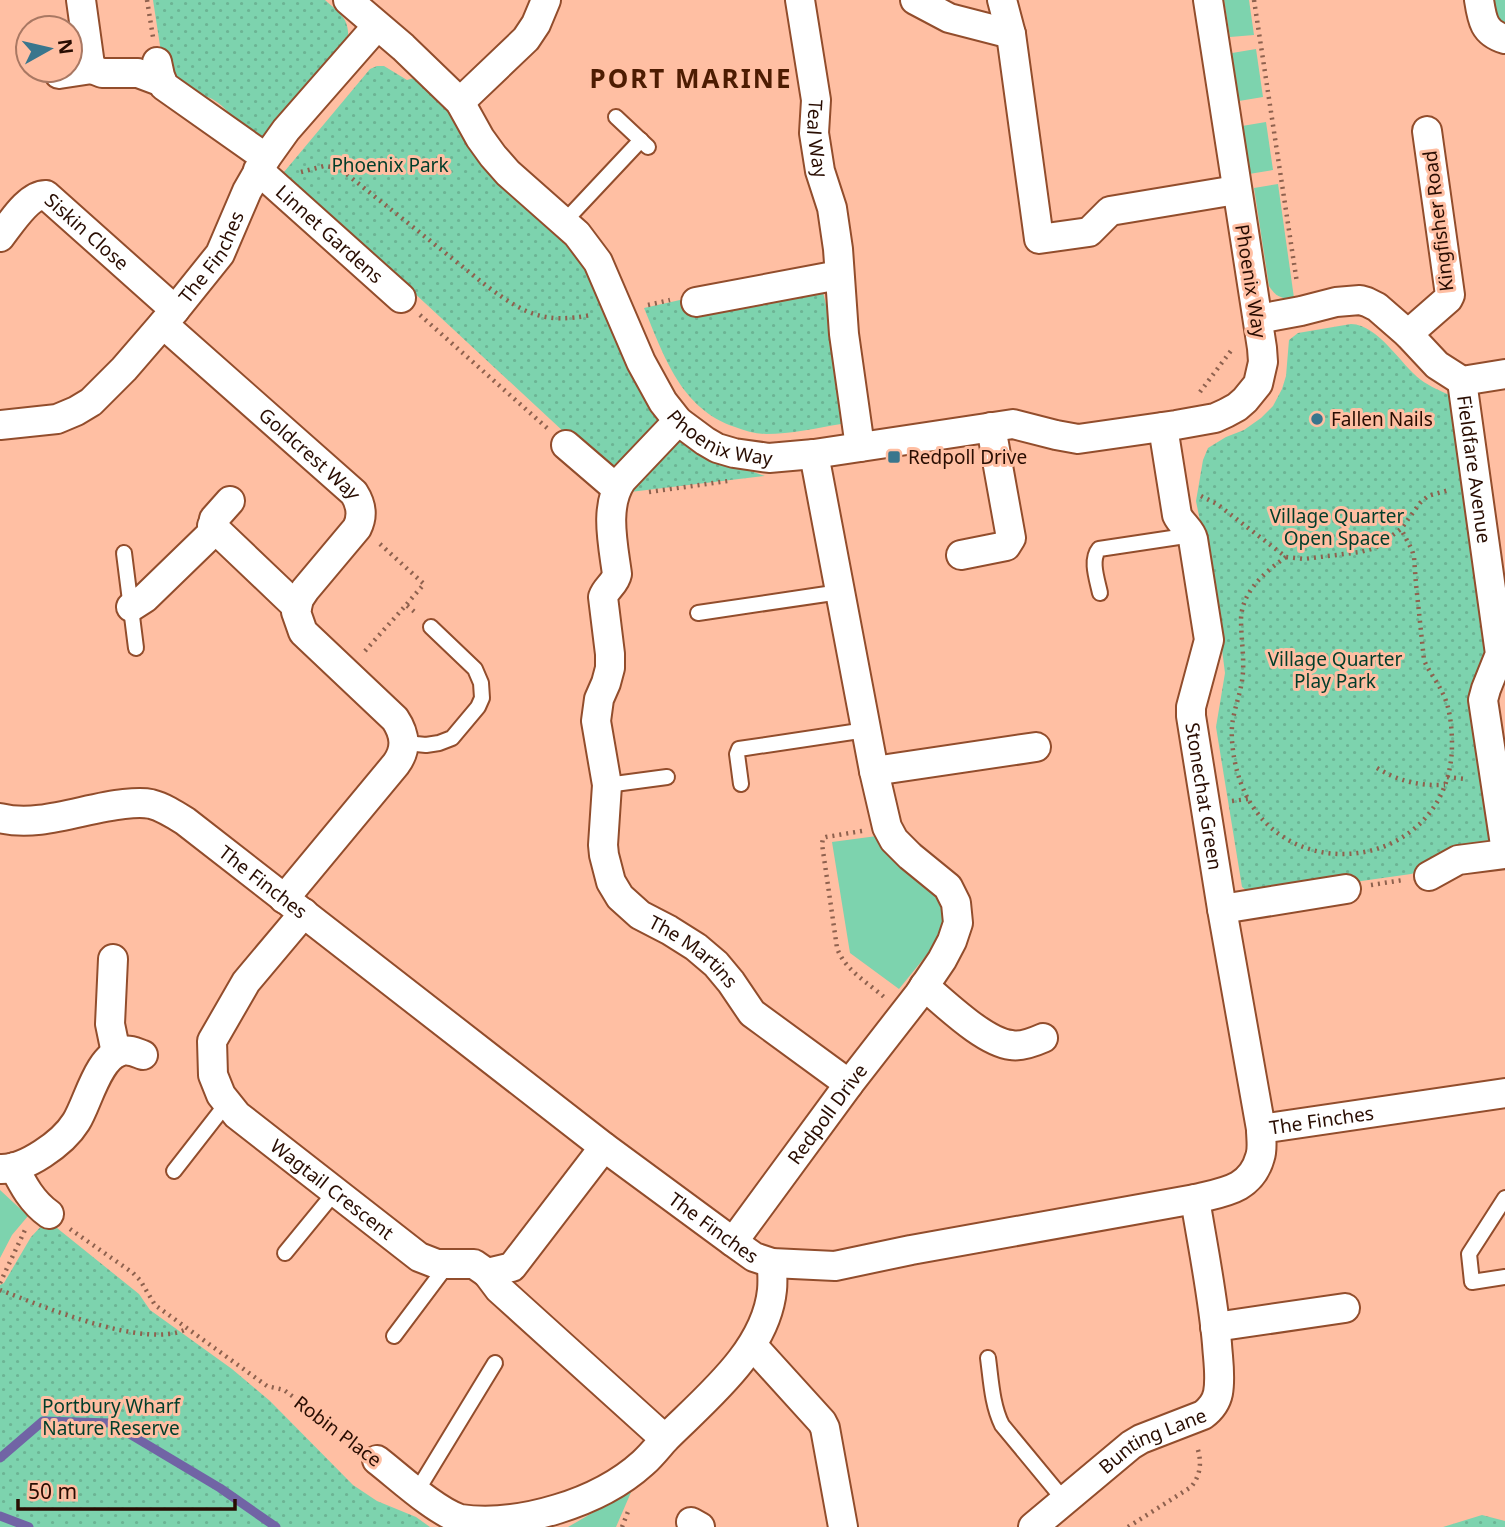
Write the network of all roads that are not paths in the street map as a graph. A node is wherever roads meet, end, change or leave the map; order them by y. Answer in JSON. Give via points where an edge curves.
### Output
{"nodes":[{"id":1,"x":81,"y":0,"type":"edge"},
{"id":2,"x":348,"y":0,"type":"edge"},
{"id":3,"x":546,"y":0,"type":"edge"},
{"id":4,"x":800,"y":0,"type":"edge"},
{"id":5,"x":915,"y":0,"type":"edge"},
{"id":6,"x":1002,"y":0,"type":"edge"},
{"id":7,"x":1208,"y":0,"type":"edge"},
{"id":8,"x":1479,"y":0,"type":"edge"},
{"id":9,"x":377,"y":26,"type":"junction"},
{"id":10,"x":1011,"y":34,"type":"junction"},
{"id":11,"x":1505,"y":39,"type":"edge"},
{"id":12,"x":92,"y":69,"type":"junction"},
{"id":13,"x":84,"y":70,"type":"edge"},
{"id":14,"x":460,"y":102,"type":"junction"},
{"id":15,"x":616,"y":117,"type":"dead end"},
{"id":16,"x":1427,"y":131,"type":"dead end"},
{"id":17,"x":267,"y":172,"type":"junction"},
{"id":18,"x":1236,"y":190,"type":"junction"},
{"id":19,"x":564,"y":222,"type":"junction"},
{"id":20,"x":0,"y":236,"type":"edge"},
{"id":21,"x":839,"y":275,"type":"junction"},
{"id":22,"x":401,"y":298,"type":"road end"},
{"id":23,"x":696,"y":302,"type":"road end"},
{"id":24,"x":169,"y":317,"type":"junction"},
{"id":25,"x":1258,"y":319,"type":"junction"},
{"id":26,"x":1408,"y":334,"type":"junction"},
{"id":27,"x":1505,"y":374,"type":"edge"},
{"id":28,"x":1462,"y":381,"type":"junction"},
{"id":29,"x":678,"y":421,"type":"junction"},
{"id":30,"x":0,"y":425,"type":"edge"},
{"id":31,"x":1169,"y":426,"type":"junction"},
{"id":32,"x":991,"y":427,"type":"junction"},
{"id":33,"x":566,"y":444,"type":"road end"},
{"id":34,"x":860,"y":447,"type":"junction"},
{"id":35,"x":814,"y":454,"type":"junction"},
{"id":36,"x":615,"y":489,"type":"junction"},
{"id":37,"x":230,"y":501,"type":"dead end"},
{"id":38,"x":212,"y":526,"type":"junction"},
{"id":39,"x":1192,"y":535,"type":"junction"},
{"id":40,"x":124,"y":553,"type":"dead end"},
{"id":41,"x":961,"y":555,"type":"dead end"},
{"id":42,"x":840,"y":592,"type":"junction"},
{"id":43,"x":1100,"y":593,"type":"dead end"},
{"id":44,"x":131,"y":607,"type":"junction"},
{"id":45,"x":297,"y":607,"type":"junction"},
{"id":46,"x":698,"y":613,"type":"dead end"},
{"id":47,"x":431,"y":627,"type":"road end"},
{"id":48,"x":136,"y":648,"type":"dead end"},
{"id":49,"x":866,"y":730,"type":"junction"},
{"id":50,"x":404,"y":739,"type":"junction"},
{"id":51,"x":1036,"y":747,"type":"dead end"},
{"id":52,"x":874,"y":771,"type":"junction"},
{"id":53,"x":667,"y":777,"type":"dead end"},
{"id":54,"x":741,"y":784,"type":"dead end"},
{"id":55,"x":607,"y":785,"type":"junction"},
{"id":56,"x":0,"y":818,"type":"edge"},
{"id":57,"x":1505,"y":845,"type":"edge"},
{"id":58,"x":1505,"y":854,"type":"edge"},
{"id":59,"x":1429,"y":876,"type":"road end"},
{"id":60,"x":1346,"y":889,"type":"road end"},
{"id":61,"x":294,"y":906,"type":"junction"},
{"id":62,"x":1222,"y":909,"type":"junction"},
{"id":63,"x":113,"y":959,"type":"dead end"},
{"id":64,"x":924,"y":986,"type":"junction"},
{"id":65,"x":1043,"y":1038,"type":"dead end"},
{"id":66,"x":849,"y":1084,"type":"junction"},
{"id":67,"x":1505,"y":1093,"type":"edge"},
{"id":68,"x":228,"y":1103,"type":"junction"},
{"id":69,"x":1261,"y":1129,"type":"junction"},
{"id":70,"x":604,"y":1147,"type":"junction"},
{"id":71,"x":7,"y":1168,"type":"edge"},
{"id":72,"x":174,"y":1171,"type":"dead end"},
{"id":73,"x":335,"y":1192,"type":"junction"},
{"id":74,"x":1505,"y":1198,"type":"edge"},
{"id":75,"x":1195,"y":1199,"type":"junction"},
{"id":76,"x":45,"y":1211,"type":"road end"},
{"id":77,"x":733,"y":1242,"type":"junction"},
{"id":78,"x":285,"y":1252,"type":"dead end"},
{"id":79,"x":772,"y":1263,"type":"junction"},
{"id":80,"x":448,"y":1264,"type":"junction"},
{"id":81,"x":487,"y":1273,"type":"junction"},
{"id":82,"x":1505,"y":1277,"type":"edge"},
{"id":83,"x":1345,"y":1308,"type":"dead end"},
{"id":84,"x":1216,"y":1327,"type":"junction"},
{"id":85,"x":394,"y":1336,"type":"dead end"},
{"id":86,"x":753,"y":1346,"type":"junction"},
{"id":87,"x":988,"y":1358,"type":"dead end"},
{"id":88,"x":495,"y":1363,"type":"dead end"},
{"id":89,"x":665,"y":1439,"type":"junction"},
{"id":90,"x":377,"y":1460,"type":"road end"},
{"id":91,"x":416,"y":1491,"type":"junction"},
{"id":92,"x":1064,"y":1500,"type":"junction"},
{"id":93,"x":843,"y":1527,"type":"edge"},
{"id":94,"x":1032,"y":1527,"type":"edge"}],
"edges":[{"from":1,"to":12,"type":"street"},
{"from":2,"to":9,"type":"street","name":"Phoenix Way"},
{"from":3,"to":14,"type":"street","via":[[526,38]]},
{"from":4,"to":21,"type":"street","name":"Teal Way","via":[[816,100],[814,133],[832,208]]},
{"from":5,"to":10,"type":"street","via":[[949,18]]},
{"from":6,"to":10,"type":"street"},
{"from":7,"to":18,"type":"street","name":"Phoenix Way"},
{"from":8,"to":11,"type":"street","via":[[1486,28]]},
{"from":9,"to":14,"type":"street","name":"Phoenix Way"},
{"from":9,"to":17,"type":"street","name":"The Finches","via":[[286,131]]},
{"from":10,"to":18,"type":"street","via":[[1039,240],[1089,232],[1110,211]]},
{"from":12,"to":13,"type":"street","name":"Linnet Gardens"},
{"from":12,"to":17,"type":"street","name":"Linnet Gardens","via":[[102,73],[160,72],[164,86]]},
{"from":14,"to":19,"type":"street","name":"Phoenix Way","via":[[493,156]]},
{"from":15,"to":19,"type":"lane","via":[[645,143]]},
{"from":16,"to":26,"type":"street","name":"Kingfisher Road","via":[[1450,295]]},
{"from":17,"to":22,"type":"street","name":"Linnet Gardens"},
{"from":17,"to":24,"type":"street","name":"The Finches","via":[[220,254]]},
{"from":18,"to":25,"type":"street","name":"Phoenix Way"},
{"from":19,"to":29,"type":"street","name":"Phoenix Way","via":[[598,262],[642,362]]},
{"from":20,"to":24,"type":"street","name":"Siskin Close","via":[[31,200],[46,195]]},
{"from":21,"to":23,"type":"street"},
{"from":21,"to":34,"type":"street","name":"Teal Way"},
{"from":24,"to":30,"type":"street","name":"The Finches","via":[[91,402],[57,419]]},
{"from":24,"to":45,"type":"street","name":"Goldcrest Way","via":[[354,493],[361,509],[358,525],[304,590]]},
{"from":25,"to":26,"type":"street","via":[[1360,300],[1377,306]]},
{"from":25,"to":31,"type":"street","name":"Phoenix Way","via":[[1263,362],[1254,390],[1237,407],[1215,418]]},
{"from":26,"to":28,"type":"street","via":[[1437,365]]},
{"from":27,"to":28,"type":"street"},
{"from":28,"to":57,"type":"street","name":"Fieldfare Avenue","via":[[1500,654],[1483,700]]},
{"from":29,"to":35,"type":"street","name":"Phoenix Way","via":[[717,448],[734,453],[769,458]]},
{"from":29,"to":36,"type":"street"},
{"from":31,"to":32,"type":"street","name":"Phoenix Way","via":[[1078,439],[1021,425]]},
{"from":31,"to":39,"type":"street","name":"Stonechat Green","via":[[1177,515]]},
{"from":32,"to":34,"type":"street","name":"Phoenix Way"},
{"from":32,"to":41,"type":"street","via":[[1011,538],[1006,545]]},
{"from":33,"to":36,"type":"street"},
{"from":34,"to":35,"type":"street","name":"Phoenix Way"},
{"from":35,"to":42,"type":"street","name":"Redpoll Drive"},
{"from":36,"to":55,"type":"street","name":"The Martins","via":[[612,521],[617,574],[603,597],[610,668],[596,721]]},
{"from":37,"to":38,"type":"street"},
{"from":38,"to":44,"type":"street","via":[[211,534]]},
{"from":38,"to":45,"type":"street"},
{"from":39,"to":43,"type":"lane","via":[[1099,549],[1094,560]]},
{"from":39,"to":62,"type":"street","name":"Stonechat Green","via":[[1209,640],[1191,716]]},
{"from":40,"to":44,"type":"lane"},
{"from":42,"to":46,"type":"lane"},
{"from":42,"to":49,"type":"street","name":"Redpoll Drive"},
{"from":44,"to":48,"type":"lane"},
{"from":45,"to":50,"type":"street","via":[[303,632],[395,719]]},
{"from":47,"to":50,"type":"lane","via":[[475,669],[482,698],[452,738],[426,745]]},
{"from":49,"to":52,"type":"street","name":"Redpoll Drive"},
{"from":49,"to":54,"type":"lane","via":[[739,748]]},
{"from":50,"to":61,"type":"street","via":[[396,764]]},
{"from":51,"to":52,"type":"street"},
{"from":52,"to":64,"type":"street","name":"Redpoll Drive","via":[[894,840],[948,887],[956,904],[955,932]]},
{"from":53,"to":55,"type":"lane"},
{"from":55,"to":66,"type":"street","name":"The Martins","via":[[604,855],[620,897],[640,915],[696,947],[716,964],[751,1013]]},
{"from":56,"to":61,"type":"street","name":"The Finches","via":[[30,821],[113,805],[154,805],[185,821]]},
{"from":58,"to":59,"type":"street","via":[[1458,860]]},
{"from":60,"to":62,"type":"street"},
{"from":61,"to":68,"type":"street","name":"Wagtail Crescent","via":[[212,1041],[213,1074]]},
{"from":61,"to":70,"type":"street","name":"The Finches"},
{"from":62,"to":69,"type":"street","name":"Stonechat Green"},
{"from":63,"to":71,"type":"street","via":[[110,1024],[129,1054],[109,1058],[69,1132],[34,1160]]},
{"from":64,"to":65,"type":"street","via":[[996,1041],[1016,1046]]},
{"from":64,"to":66,"type":"street","name":"Redpoll Drive"},
{"from":66,"to":77,"type":"street","name":"Redpoll Drive"},
{"from":67,"to":69,"type":"street","name":"The Finches"},
{"from":68,"to":72,"type":"lane"},
{"from":68,"to":73,"type":"street","name":"Wagtail Crescent"},
{"from":69,"to":75,"type":"street","name":"The Finches","via":[[1261,1156],[1250,1176],[1236,1189]]},
{"from":70,"to":77,"type":"street","name":"The Finches"},
{"from":70,"to":81,"type":"street","via":[[512,1267]]},
{"from":71,"to":76,"type":"street"},
{"from":73,"to":78,"type":"lane"},
{"from":73,"to":80,"type":"street","name":"Wagtail Crescent","via":[[419,1257]]},
{"from":74,"to":82,"type":"lane","via":[[1469,1254],[1472,1282]]},
{"from":75,"to":79,"type":"street","name":"The Finches","via":[[835,1266]]},
{"from":75,"to":84,"type":"street","name":"Bunting Lane"},
{"from":77,"to":79,"type":"street","name":"The Finches"},
{"from":79,"to":86,"type":"street","name":"Robin Place","via":[[772,1292]]},
{"from":80,"to":81,"type":"street","name":"Wagtail Crescent","via":[[474,1264]]},
{"from":80,"to":85,"type":"lane"},
{"from":81,"to":89,"type":"street","via":[[499,1289]]},
{"from":83,"to":84,"type":"street"},
{"from":84,"to":92,"type":"street","name":"Bunting Lane","via":[[1219,1390],[1211,1408],[1130,1445]]},
{"from":86,"to":89,"type":"street","name":"Robin Place"},
{"from":86,"to":93,"type":"street","via":[[822,1422]]},
{"from":87,"to":92,"type":"lane","via":[[1002,1425]]},
{"from":88,"to":91,"type":"lane"},
{"from":89,"to":91,"type":"street","name":"Robin Place","via":[[645,1462],[603,1493],[538,1520],[481,1525],[458,1519]]},
{"from":90,"to":91,"type":"street","name":"Robin Place"},
{"from":92,"to":94,"type":"street","name":"Bunting Lane"}]}
